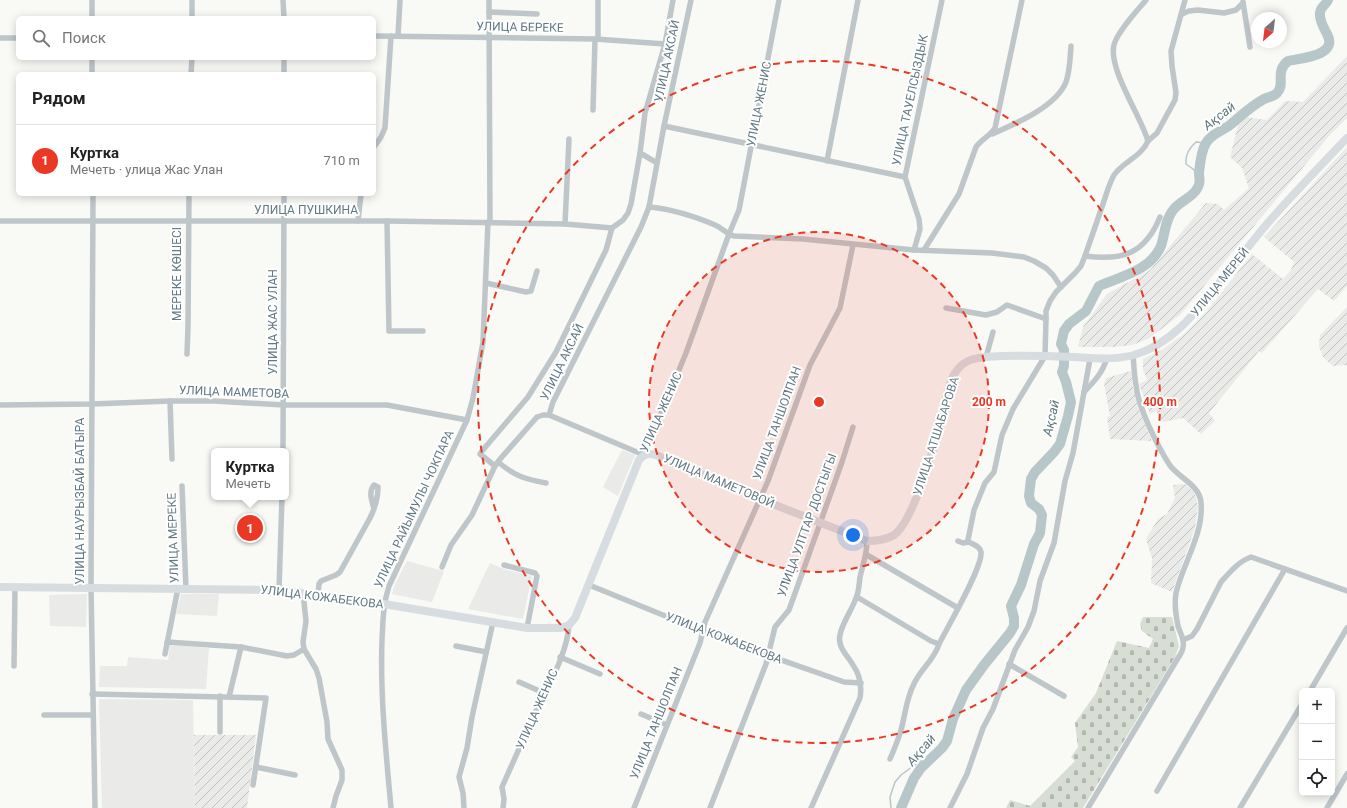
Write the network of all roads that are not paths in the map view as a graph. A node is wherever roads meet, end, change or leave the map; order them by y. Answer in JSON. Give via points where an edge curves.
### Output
{"nodes":[{"id":1,"x":92,"y":0,"type":"edge"},
{"id":2,"x":192,"y":0,"type":"edge"},
{"id":3,"x":283,"y":0,"type":"edge"},
{"id":4,"x":400,"y":0,"type":"edge"},
{"id":5,"x":489,"y":0,"type":"edge"},
{"id":6,"x":598,"y":0,"type":"edge"},
{"id":7,"x":673,"y":0,"type":"edge"},
{"id":8,"x":691,"y":0,"type":"edge"},
{"id":9,"x":779,"y":0,"type":"edge"},
{"id":10,"x":858,"y":0,"type":"edge"},
{"id":11,"x":942,"y":0,"type":"edge"},
{"id":12,"x":1022,"y":0,"type":"edge"},
{"id":13,"x":1146,"y":0,"type":"edge"},
{"id":14,"x":1185,"y":0,"type":"edge"},
{"id":15,"x":1242,"y":1,"type":"edge"},
{"id":16,"x":489,"y":12,"type":"junction"},
{"id":17,"x":537,"y":14,"type":"dead end"},
{"id":18,"x":1182,"y":14,"type":"junction"},
{"id":19,"x":92,"y":16,"type":"edge"},
{"id":20,"x":192,"y":16,"type":"edge"},
{"id":21,"x":284,"y":16,"type":"edge"},
{"id":22,"x":376,"y":36,"type":"edge"},
{"id":23,"x":391,"y":36,"type":"junction"},
{"id":24,"x":398,"y":36,"type":"junction"},
{"id":25,"x":489,"y":37,"type":"junction"},
{"id":26,"x":0,"y":38,"type":"edge"},
{"id":27,"x":16,"y":38,"type":"edge"},
{"id":28,"x":596,"y":39,"type":"junction"},
{"id":29,"x":664,"y":44,"type":"junction"},
{"id":30,"x":1071,"y":46,"type":"dead end"},
{"id":31,"x":1250,"y":47,"type":"dead end"},
{"id":32,"x":92,"y":60,"type":"edge"},
{"id":33,"x":192,"y":60,"type":"edge"},
{"id":34,"x":284,"y":60,"type":"edge"},
{"id":35,"x":92,"y":72,"type":"edge"},
{"id":36,"x":191,"y":72,"type":"edge"},
{"id":37,"x":284,"y":72,"type":"edge"},
{"id":38,"x":593,"y":110,"type":"dead end"},
{"id":39,"x":664,"y":126,"type":"junction"},
{"id":40,"x":991,"y":134,"type":"junction"},
{"id":41,"x":1347,"y":138,"type":"edge"},
{"id":42,"x":569,"y":139,"type":"dead end"},
{"id":43,"x":1148,"y":140,"type":"junction"},
{"id":44,"x":376,"y":144,"type":"edge"},
{"id":45,"x":751,"y":144,"type":"junction"},
{"id":46,"x":640,"y":154,"type":"junction"},
{"id":47,"x":827,"y":161,"type":"junction"},
{"id":48,"x":657,"y":164,"type":"junction"},
{"id":49,"x":905,"y":177,"type":"junction"},
{"id":50,"x":93,"y":196,"type":"edge"},
{"id":51,"x":189,"y":196,"type":"edge"},
{"id":52,"x":284,"y":196,"type":"edge"},
{"id":53,"x":361,"y":196,"type":"edge"},
{"id":54,"x":649,"y":207,"type":"junction"},
{"id":55,"x":1160,"y":217,"type":"dead end"},
{"id":56,"x":0,"y":221,"type":"edge"},
{"id":57,"x":188,"y":221,"type":"junction"},
{"id":58,"x":284,"y":221,"type":"junction"},
{"id":59,"x":358,"y":221,"type":"junction"},
{"id":60,"x":387,"y":221,"type":"junction"},
{"id":61,"x":94,"y":222,"type":"junction"},
{"id":62,"x":489,"y":222,"type":"junction"},
{"id":63,"x":565,"y":224,"type":"junction"},
{"id":64,"x":612,"y":228,"type":"junction"},
{"id":65,"x":729,"y":234,"type":"junction"},
{"id":66,"x":853,"y":245,"type":"junction"},
{"id":67,"x":914,"y":250,"type":"junction"},
{"id":68,"x":924,"y":250,"type":"junction"},
{"id":69,"x":1085,"y":256,"type":"junction"},
{"id":70,"x":537,"y":271,"type":"dead end"},
{"id":71,"x":486,"y":283,"type":"junction"},
{"id":72,"x":1061,"y":287,"type":"junction"},
{"id":73,"x":946,"y":308,"type":"dead end"},
{"id":74,"x":1046,"y":319,"type":"junction"},
{"id":75,"x":423,"y":331,"type":"dead end"},
{"id":76,"x":993,"y":332,"type":"dead end"},
{"id":77,"x":187,"y":354,"type":"dead end"},
{"id":78,"x":1133,"y":355,"type":"junction"},
{"id":79,"x":1045,"y":356,"type":"junction"},
{"id":80,"x":986,"y":357,"type":"junction"},
{"id":81,"x":1057,"y":357,"type":"joint"},
{"id":82,"x":1107,"y":358,"type":"junction"},
{"id":83,"x":1090,"y":359,"type":"junction"},
{"id":84,"x":1084,"y":393,"type":"junction"},
{"id":85,"x":170,"y":401,"type":"junction"},
{"id":86,"x":92,"y":404,"type":"junction"},
{"id":87,"x":0,"y":405,"type":"edge"},
{"id":88,"x":284,"y":405,"type":"junction"},
{"id":89,"x":549,"y":414,"type":"junction"},
{"id":90,"x":467,"y":420,"type":"junction"},
{"id":91,"x":853,"y":427,"type":"dead end"},
{"id":92,"x":283,"y":448,"type":"edge"},
{"id":93,"x":644,"y":455,"type":"junction"},
{"id":94,"x":172,"y":459,"type":"dead end"},
{"id":95,"x":497,"y":464,"type":"junction"},
{"id":96,"x":546,"y":483,"type":"dead end"},
{"id":97,"x":182,"y":486,"type":"dead end"},
{"id":98,"x":760,"y":499,"type":"junction"},
{"id":99,"x":282,"y":500,"type":"edge"},
{"id":100,"x":374,"y":509,"type":"dead end"},
{"id":101,"x":820,"y":522,"type":"junction"},
{"id":102,"x":867,"y":541,"type":"junction"},
{"id":103,"x":958,"y":541,"type":"dead end"},
{"id":104,"x":969,"y":542,"type":"junction"},
{"id":105,"x":867,"y":555,"type":"junction"},
{"id":106,"x":504,"y":564,"type":"dead end"},
{"id":107,"x":442,"y":567,"type":"dead end"},
{"id":108,"x":1285,"y":569,"type":"junction"},
{"id":109,"x":589,"y":585,"type":"junction"},
{"id":110,"x":0,"y":587,"type":"edge"},
{"id":111,"x":15,"y":587,"type":"junction"},
{"id":112,"x":91,"y":587,"type":"junction"},
{"id":113,"x":182,"y":588,"type":"junction"},
{"id":114,"x":279,"y":590,"type":"junction"},
{"id":115,"x":1347,"y":591,"type":"edge"},
{"id":116,"x":303,"y":593,"type":"junction"},
{"id":117,"x":318,"y":595,"type":"junction"},
{"id":118,"x":857,"y":597,"type":"junction"},
{"id":119,"x":384,"y":604,"type":"junction"},
{"id":120,"x":958,"y":608,"type":"junction"},
{"id":121,"x":493,"y":622,"type":"junction"},
{"id":122,"x":569,"y":625,"type":"junction"},
{"id":123,"x":527,"y":628,"type":"junction"},
{"id":124,"x":1347,"y":628,"type":"edge"},
{"id":125,"x":703,"y":631,"type":"junction"},
{"id":126,"x":1183,"y":640,"type":"junction"},
{"id":127,"x":167,"y":642,"type":"junction"},
{"id":128,"x":939,"y":644,"type":"junction"},
{"id":129,"x":456,"y":646,"type":"dead end"},
{"id":130,"x":241,"y":647,"type":"junction"},
{"id":131,"x":304,"y":649,"type":"junction"},
{"id":132,"x":486,"y":652,"type":"junction"},
{"id":133,"x":165,"y":654,"type":"dead end"},
{"id":134,"x":768,"y":654,"type":"junction"},
{"id":135,"x":560,"y":657,"type":"junction"},
{"id":136,"x":1009,"y":664,"type":"junction"},
{"id":137,"x":14,"y":666,"type":"dead end"},
{"id":138,"x":600,"y":674,"type":"dead end"},
{"id":139,"x":518,"y":682,"type":"dead end"},
{"id":140,"x":861,"y":683,"type":"junction"},
{"id":141,"x":1312,"y":688,"type":"edge"},
{"id":142,"x":544,"y":693,"type":"junction"},
{"id":143,"x":92,"y":694,"type":"junction"},
{"id":144,"x":220,"y":696,"type":"junction"},
{"id":145,"x":1064,"y":696,"type":"dead end"},
{"id":146,"x":229,"y":697,"type":"junction"},
{"id":147,"x":1299,"y":709,"type":"edge"},
{"id":148,"x":641,"y":714,"type":"dead end"},
{"id":149,"x":44,"y":715,"type":"dead end"},
{"id":150,"x":92,"y":715,"type":"junction"},
{"id":151,"x":667,"y":725,"type":"junction"},
{"id":152,"x":220,"y":732,"type":"dead end"},
{"id":153,"x":890,"y":759,"type":"dead end"},
{"id":154,"x":256,"y":768,"type":"junction"},
{"id":155,"x":1347,"y":774,"type":"edge"},
{"id":156,"x":295,"y":776,"type":"dead end"},
{"id":157,"x":253,"y":785,"type":"dead end"},
{"id":158,"x":1157,"y":790,"type":"dead end"},
{"id":159,"x":94,"y":808,"type":"edge"},
{"id":160,"x":333,"y":808,"type":"edge"},
{"id":161,"x":391,"y":808,"type":"edge"},
{"id":162,"x":464,"y":808,"type":"edge"},
{"id":163,"x":503,"y":808,"type":"edge"},
{"id":164,"x":634,"y":808,"type":"edge"},
{"id":165,"x":710,"y":808,"type":"edge"},
{"id":166,"x":811,"y":808,"type":"edge"},
{"id":167,"x":950,"y":808,"type":"edge"},
{"id":168,"x":1088,"y":808,"type":"edge"},
{"id":169,"x":1240,"y":808,"type":"edge"},
{"id":170,"x":1327,"y":808,"type":"edge"}],
"edges":[{"from":1,"to":19,"type":"street"},
{"from":2,"to":20,"type":"street"},
{"from":3,"to":21,"type":"street"},
{"from":4,"to":24,"type":"street"},
{"from":5,"to":16,"type":"street","name":"УЛИЦА РАЙЫМУЛЫ ЧОКПАРА"},
{"from":6,"to":28,"type":"street"},
{"from":7,"to":29,"type":"street","name":"УЛИЦА АКСАЙ"},
{"from":8,"to":39,"type":"street","name":"УЛИЦА АКСАЙ"},
{"from":9,"to":45,"type":"street","name":"УЛИЦА ЖЕНИС"},
{"from":10,"to":47,"type":"street"},
{"from":11,"to":49,"type":"street","name":"УЛИЦА ТАУЕЛСЫЗДЫК"},
{"from":12,"to":40,"type":"street","via":[[995,128]]},
{"from":13,"to":43,"type":"street","via":[[1118,37],[1113,54]]},
{"from":14,"to":18,"type":"street"},
{"from":15,"to":18,"type":"street","via":[[1236,10],[1224,13],[1198,10]]},
{"from":15,"to":31,"type":"street"},
{"from":16,"to":17,"type":"street"},
{"from":16,"to":25,"type":"street","name":"УЛИЦА РАЙЫМУЛЫ ЧОКПАРА"},
{"from":18,"to":43,"type":"street","via":[[1172,51],[1175,100],[1157,132]]},
{"from":22,"to":23,"type":"street","name":"УЛИЦА БЕРЕКЕ"},
{"from":23,"to":24,"type":"street","name":"УЛИЦА БЕРЕКЕ"},
{"from":23,"to":44,"type":"street","via":[[384,128]]},
{"from":24,"to":25,"type":"street","name":"УЛИЦА БЕРЕКЕ"},
{"from":25,"to":28,"type":"street","name":"УЛИЦА БЕРЕКЕ"},
{"from":25,"to":62,"type":"street","name":"УЛИЦА РАЙЫМУЛЫ ЧОКПАРА"},
{"from":26,"to":27,"type":"street"},
{"from":28,"to":29,"type":"street","name":"УЛИЦА БЕРЕКЕ"},
{"from":28,"to":38,"type":"street"},
{"from":29,"to":46,"type":"street","name":"УЛИЦА АКСАЙ","via":[[647,103]]},
{"from":30,"to":40,"type":"street","via":[[1068,74],[1057,97],[1012,126]]},
{"from":32,"to":35,"type":"street"},
{"from":33,"to":36,"type":"street"},
{"from":34,"to":37,"type":"street"},
{"from":39,"to":45,"type":"street"},
{"from":39,"to":48,"type":"street","name":"УЛИЦА АКСАЙ"},
{"from":40,"to":68,"type":"street","via":[[976,147],[959,194]]},
{"from":41,"to":78,"type":"main road","name":"УЛИЦА МЕРЕЙ","via":[[1276,214],[1187,321],[1162,342]]},
{"from":42,"to":63,"type":"street"},
{"from":43,"to":69,"type":"street","via":[[1141,152],[1121,167],[1114,176]]},
{"from":45,"to":47,"type":"street"},
{"from":45,"to":65,"type":"street","name":"УЛИЦА ЖЕНИС","via":[[739,210]]},
{"from":46,"to":48,"type":"street"},
{"from":46,"to":64,"type":"street","name":"УЛИЦА АКСАЙ","via":[[628,213]]},
{"from":47,"to":49,"type":"street"},
{"from":48,"to":54,"type":"street","name":"УЛИЦА АКСАЙ"},
{"from":49,"to":67,"type":"street","name":"УЛИЦА ТАУЕЛСЫЗДЫК","via":[[919,219],[920,229]]},
{"from":50,"to":61,"type":"street","name":"УЛИЦА НАУРЫЗБАЙ БАТЫРА"},
{"from":51,"to":57,"type":"street","name":"МЕРЕКЕ КӨШЕСІ"},
{"from":52,"to":58,"type":"street","name":"УЛИЦА ЖАС УЛАН"},
{"from":53,"to":59,"type":"street"},
{"from":54,"to":65,"type":"street","via":[[659,207],[716,225]]},
{"from":54,"to":89,"type":"street","name":"УЛИЦА АКСАЙ"},
{"from":55,"to":69,"type":"street","via":[[1148,238],[1132,252],[1104,259]]},
{"from":56,"to":61,"type":"street","name":"УЛИЦА ПУШКИНА"},
{"from":57,"to":58,"type":"street","name":"УЛИЦА ПУШКИНА"},
{"from":57,"to":61,"type":"street","name":"УЛИЦА ПУШКИНА"},
{"from":57,"to":77,"type":"street","name":"МЕРЕКЕ КӨШЕСІ"},
{"from":58,"to":59,"type":"street","name":"УЛИЦА ПУШКИНА"},
{"from":58,"to":88,"type":"street","name":"УЛИЦА ЖАС УЛАН"},
{"from":59,"to":60,"type":"street","name":"УЛИЦА ПУШКИНА"},
{"from":60,"to":62,"type":"street","name":"УЛИЦА ПУШКИНА"},
{"from":60,"to":75,"type":"street","via":[[389,331]]},
{"from":61,"to":86,"type":"street","name":"УЛИЦА НАУРЫЗБАЙ БАТЫРА"},
{"from":62,"to":63,"type":"street","name":"УЛИЦА ПУШКИНА"},
{"from":62,"to":71,"type":"street","name":"УЛИЦА РАЙЫМУЛЫ ЧОКПАРА"},
{"from":63,"to":64,"type":"street","name":"УЛИЦА ПУШКИНА"},
{"from":64,"to":95,"type":"street","name":"УЛИЦА АКСАЙ","via":[[606,250],[556,352],[528,397],[480,454]]},
{"from":65,"to":66,"type":"street"},
{"from":65,"to":93,"type":"street","name":"УЛИЦА ЖЕНИС","via":[[686,353]]},
{"from":66,"to":67,"type":"street"},
{"from":66,"to":98,"type":"street","name":"УЛИЦА ТАНШОЛПАН","via":[[840,308],[810,365]]},
{"from":67,"to":68,"type":"street"},
{"from":68,"to":72,"type":"street","via":[[1024,257],[1046,268]]},
{"from":69,"to":72,"type":"street","via":[[1081,266]]},
{"from":70,"to":71,"type":"street","via":[[531,291]]},
{"from":71,"to":90,"type":"street","name":"УЛИЦА РАЙЫМУЛЫ ЧОКПАРА","via":[[482,350]]},
{"from":72,"to":74,"type":"street","via":[[1050,301]]},
{"from":73,"to":74,"type":"street","via":[[986,314],[997,312],[1007,305]]},
{"from":74,"to":79,"type":"street"},
{"from":76,"to":80,"type":"street"},
{"from":78,"to":82,"type":"main road","name":"УЛИЦА МЕРЕЙ"},
{"from":78,"to":126,"type":"street","via":[[1139,401],[1158,444],[1170,466],[1196,489],[1200,496],[1198,528],[1176,594],[1176,610]]},
{"from":79,"to":80,"type":"main road","name":"УЛИЦА АТШАБАРОВА"},
{"from":79,"to":81,"type":"main road","name":"УЛИЦА АТШАБАРОВА"},
{"from":79,"to":104,"type":"street","via":[[1013,409],[1002,435],[994,472],[974,510]]},
{"from":80,"to":102,"type":"main road","name":"УЛИЦА АТШАБАРОВА","via":[[962,365],[951,381],[920,488],[902,527],[885,539]]},
{"from":81,"to":83,"type":"main road","name":"УЛИЦА МЕРЕЙ"},
{"from":82,"to":83,"type":"main road","name":"УЛИЦА МЕРЕЙ"},
{"from":82,"to":84,"type":"street","via":[[1105,367]]},
{"from":83,"to":84,"type":"street"},
{"from":84,"to":136,"type":"street","via":[[1054,543],[1040,581],[1034,611]]},
{"from":85,"to":86,"type":"street","name":"УЛИЦА МАМЕТОВА"},
{"from":85,"to":88,"type":"street","name":"УЛИЦА МАМЕТОВА"},
{"from":85,"to":94,"type":"street"},
{"from":86,"to":87,"type":"street","name":"УЛИЦА МАМЕТОВА"},
{"from":86,"to":112,"type":"street","name":"УЛИЦА НАУРЫЗБАЙ БАТЫРА"},
{"from":88,"to":90,"type":"street","name":"УЛИЦА МАМЕТОВА","via":[[387,405]]},
{"from":88,"to":92,"type":"street","name":"УЛИЦА ЖАС УЛАН"},
{"from":89,"to":93,"type":"street","name":"УЛИЦА МАМЕТОВОЙ"},
{"from":89,"to":95,"type":"street","name":"УЛИЦА АКСАЙ","via":[[537,417]]},
{"from":90,"to":119,"type":"street","name":"УЛИЦА РАЙЫМУЛЫ ЧОКПАРА","via":[[389,586]]},
{"from":91,"to":101,"type":"street","name":"УЛИЦА УЛТТАР ДОСТЫГЫ"},
{"from":93,"to":98,"type":"main road","name":"УЛИЦА МАМЕТОВОЙ","via":[[656,454]]},
{"from":93,"to":109,"type":"main road","name":"УЛИЦА ЖЕНИС","via":[[638,460]]},
{"from":95,"to":96,"type":"street","via":[[517,475]]},
{"from":95,"to":107,"type":"street","via":[[472,515],[451,545]]},
{"from":97,"to":113,"type":"street","name":"УЛИЦА МЕРЕКЕ"},
{"from":98,"to":101,"type":"main road","name":"УЛИЦА МАМЕТОВОЙ"},
{"from":98,"to":125,"type":"street","name":"УЛИЦА ТАНШОЛПАН"},
{"from":99,"to":114,"type":"street"},
{"from":100,"to":117,"type":"street","via":[[340,572],[321,580]]},
{"from":101,"to":102,"type":"main road","name":"УЛИЦА МАМЕТОВОЙ"},
{"from":101,"to":134,"type":"street","name":"УЛИЦА УЛТТАР ДОСТЫГЫ","via":[[789,610],[775,627]]},
{"from":102,"to":105,"type":"street"},
{"from":103,"to":104,"type":"street"},
{"from":104,"to":120,"type":"street","via":[[979,547],[981,552],[975,574]]},
{"from":105,"to":118,"type":"street"},
{"from":105,"to":120,"type":"street"},
{"from":106,"to":123,"type":"street","via":[[538,576]]},
{"from":108,"to":115,"type":"street"},
{"from":108,"to":126,"type":"street","via":[[1251,557],[1245,559],[1221,582],[1197,629],[1192,636]]},
{"from":108,"to":158,"type":"street"},
{"from":109,"to":122,"type":"main road","name":"УЛИЦА ЖЕНИС","via":[[575,618]]},
{"from":109,"to":125,"type":"street","name":"УЛИЦА КОЖАБЕКОВА"},
{"from":110,"to":111,"type":"main road","name":"УЛИЦА КОЖАБЕКОВА"},
{"from":111,"to":112,"type":"main road","name":"УЛИЦА КОЖАБЕКОВА"},
{"from":111,"to":137,"type":"street"},
{"from":112,"to":113,"type":"main road","name":"УЛИЦА КОЖАБЕКОВА"},
{"from":112,"to":143,"type":"street","name":"УЛИЦА НАУРЫЗБАЙ БАТЫРА"},
{"from":113,"to":114,"type":"main road","name":"УЛИЦА КОЖАБЕКОВА"},
{"from":113,"to":127,"type":"street","name":"УЛИЦА МЕРЕКЕ"},
{"from":114,"to":116,"type":"main road","name":"УЛИЦА КОЖАБЕКОВА"},
{"from":116,"to":117,"type":"main road","name":"УЛИЦА КОЖАБЕКОВА"},
{"from":116,"to":131,"type":"street","via":[[306,621]]},
{"from":117,"to":119,"type":"main road","name":"УЛИЦА КОЖАБЕКОВА"},
{"from":118,"to":128,"type":"street"},
{"from":118,"to":140,"type":"street","via":[[840,634],[840,642]]},
{"from":119,"to":121,"type":"main road","name":"УЛИЦА КОЖАБЕКОВА"},
{"from":119,"to":161,"type":"street","name":"УЛИЦА РАЙЫМУЛЫ ЧОКПАРА","via":[[383,723]]},
{"from":120,"to":128,"type":"street"},
{"from":121,"to":123,"type":"main road","name":"УЛИЦА КОЖАБЕКОВА"},
{"from":121,"to":132,"type":"street"},
{"from":122,"to":123,"type":"main road","name":"УЛИЦА КОЖАБЕКОВА","via":[[561,628]]},
{"from":122,"to":135,"type":"street","name":"УЛИЦА ЖЕНИС","via":[[569,634]]},
{"from":124,"to":141,"type":"street"},
{"from":125,"to":134,"type":"street","name":"УЛИЦА КОЖАБЕКОВА"},
{"from":125,"to":151,"type":"street","name":"УЛИЦА ТАНШОЛПАН"},
{"from":126,"to":168,"type":"street","via":[[1178,658]]},
{"from":127,"to":130,"type":"street"},
{"from":127,"to":133,"type":"street","name":"УЛИЦА МЕРЕКЕ"},
{"from":128,"to":153,"type":"street","via":[[932,659],[913,685]]},
{"from":129,"to":132,"type":"street"},
{"from":130,"to":131,"type":"street","via":[[287,656]]},
{"from":130,"to":146,"type":"street"},
{"from":131,"to":160,"type":"street","via":[[319,678],[328,739],[342,770],[342,780]]},
{"from":132,"to":162,"type":"street","via":[[460,777]]},
{"from":134,"to":140,"type":"street","name":"УЛИЦА КОЖАБЕКОВА","via":[[844,682]]},
{"from":134,"to":165,"type":"street","name":"УЛИЦА УЛТТАР ДОСТЫГЫ"},
{"from":135,"to":138,"type":"street"},
{"from":135,"to":142,"type":"street","name":"УЛИЦА ЖЕНИС","via":[[552,680]]},
{"from":136,"to":145,"type":"street"},
{"from":136,"to":167,"type":"street","via":[[970,768]]},
{"from":139,"to":142,"type":"street"},
{"from":140,"to":166,"type":"street","via":[[860,698]]},
{"from":142,"to":163,"type":"street","name":"УЛИЦА ЖЕНИС","via":[[502,787]]},
{"from":143,"to":144,"type":"street"},
{"from":143,"to":150,"type":"street","name":"УЛИЦА НАУРЫЗБАЙ БАТЫРА"},
{"from":144,"to":146,"type":"street"},
{"from":144,"to":152,"type":"street"},
{"from":146,"to":154,"type":"street","via":[[266,698]]},
{"from":147,"to":169,"type":"street"},
{"from":148,"to":151,"type":"street"},
{"from":149,"to":150,"type":"street"},
{"from":150,"to":159,"type":"street","name":"УЛИЦА НАУРЫЗБАЙ БАТЫРА"},
{"from":151,"to":164,"type":"street","name":"УЛИЦА ТАНШОЛПАН"},
{"from":154,"to":156,"type":"street"},
{"from":154,"to":157,"type":"street"},
{"from":155,"to":170,"type":"street"}]}
